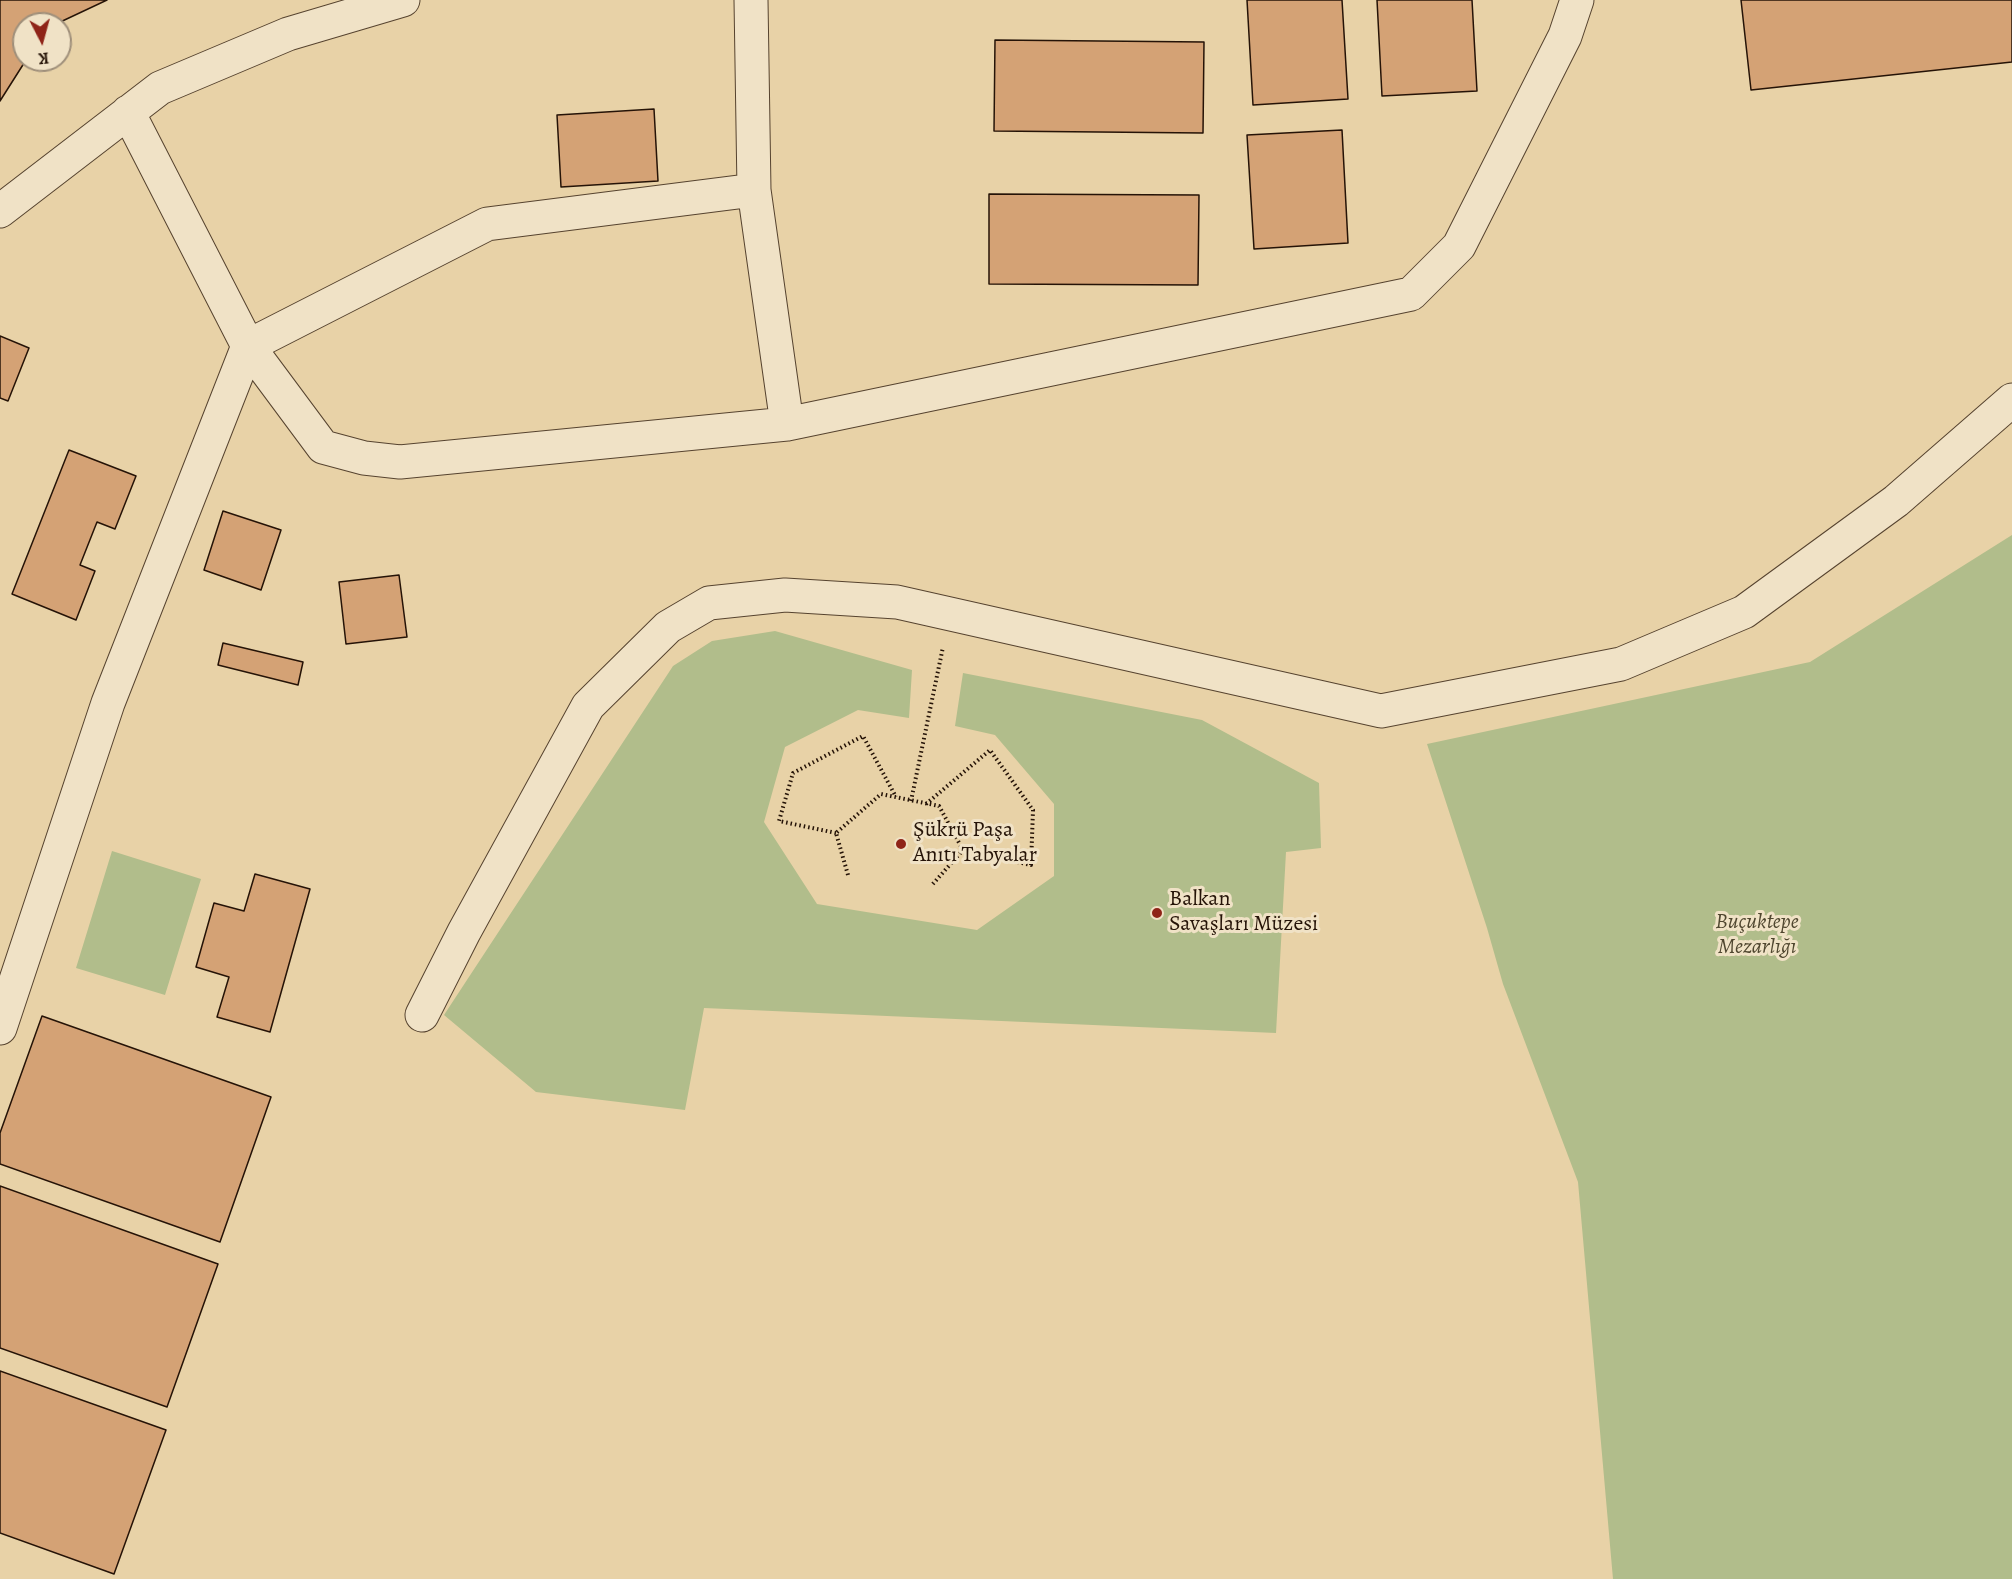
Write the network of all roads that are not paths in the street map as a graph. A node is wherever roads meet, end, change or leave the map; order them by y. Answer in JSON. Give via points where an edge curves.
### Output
{"nodes":[{"id":1,"x":403,"y":0,"type":"edge"},
{"id":2,"x":751,"y":0,"type":"edge"},
{"id":3,"x":1577,"y":0,"type":"edge"},
{"id":4,"x":128,"y":112,"type":"junction"},
{"id":5,"x":754,"y":190,"type":"junction"},
{"id":6,"x":0,"y":211,"type":"edge"},
{"id":7,"x":248,"y":346,"type":"junction"},
{"id":8,"x":2012,"y":400,"type":"edge"},
{"id":9,"x":787,"y":424,"type":"junction"},
{"id":10,"x":422,"y":1015,"type":"dead end"},
{"id":11,"x":0,"y":1028,"type":"edge"}],
"edges":[{"from":1,"to":4,"type":"street","via":[[288,34],[160,88]]},
{"from":2,"to":5,"type":"street"},
{"from":3,"to":9,"type":"street","via":[[1565,36],[1459,246],[1411,294]]},
{"from":4,"to":6,"type":"street"},
{"from":4,"to":7,"type":"street"},
{"from":5,"to":7,"type":"street","via":[[487,224]]},
{"from":5,"to":9,"type":"street"},
{"from":7,"to":9,"type":"street","via":[[323,447],[363,458],[400,462]]},
{"from":7,"to":11,"type":"street","via":[[108,703]]},
{"from":8,"to":10,"type":"street","via":[[1896,501],[1744,612],[1621,664],[1381,711],[897,602],[785,595],[709,603],[668,627],[588,706]]}]}
